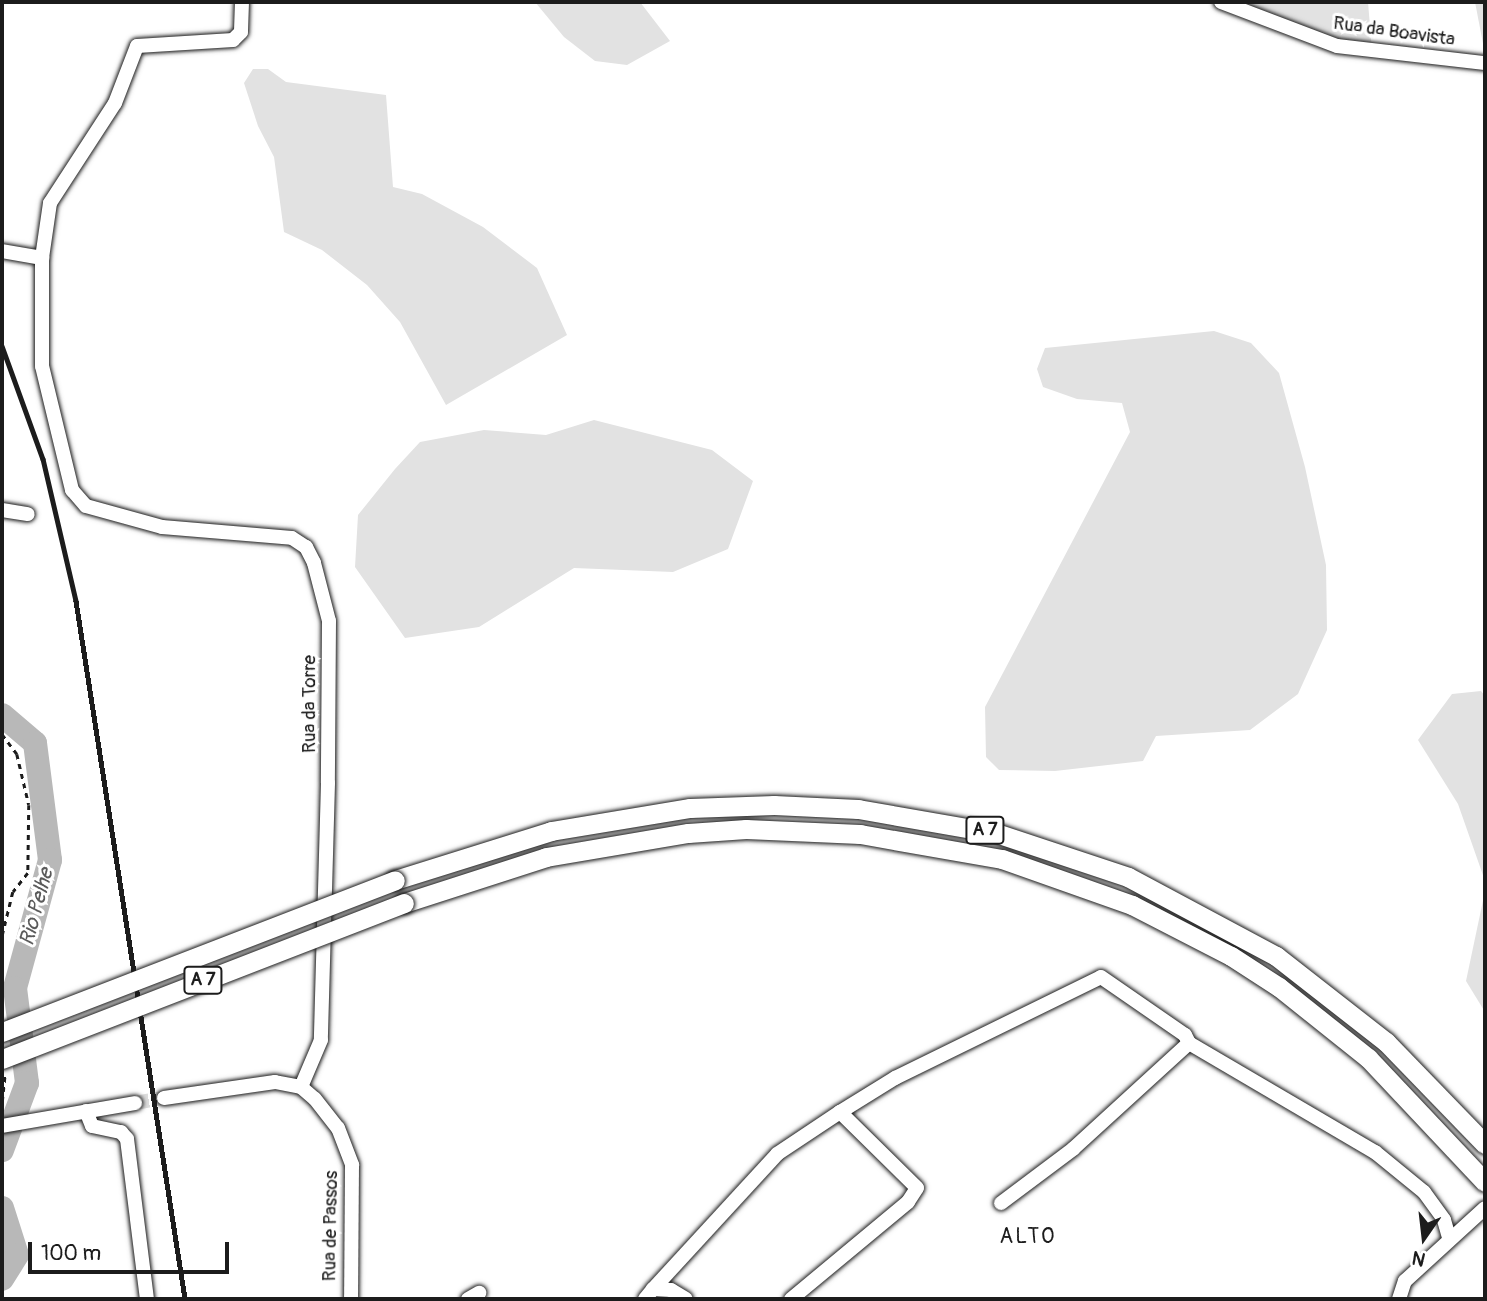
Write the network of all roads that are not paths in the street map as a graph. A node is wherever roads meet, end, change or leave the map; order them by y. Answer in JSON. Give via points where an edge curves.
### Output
{"nodes":[{"id":1,"x":242,"y":2,"type":"edge"},
{"id":2,"x":1221,"y":2,"type":"edge"},
{"id":3,"x":1485,"y":64,"type":"edge"},
{"id":4,"x":2,"y":251,"type":"edge"},
{"id":5,"x":42,"y":258,"type":"junction"},
{"id":6,"x":2,"y":510,"type":"edge"},
{"id":7,"x":27,"y":514,"type":"dead end"},
{"id":8,"x":2,"y":1032,"type":"edge"},
{"id":9,"x":1189,"y":1043,"type":"junction"},
{"id":10,"x":2,"y":1059,"type":"edge"},
{"id":11,"x":300,"y":1087,"type":"junction"},
{"id":12,"x":164,"y":1098,"type":"tunnel mouth"},
{"id":13,"x":135,"y":1103,"type":"tunnel mouth"},
{"id":14,"x":86,"y":1111,"type":"junction"},
{"id":15,"x":840,"y":1112,"type":"junction"},
{"id":16,"x":2,"y":1126,"type":"edge"},
{"id":17,"x":1485,"y":1144,"type":"edge"},
{"id":18,"x":1485,"y":1182,"type":"edge"},
{"id":19,"x":1001,"y":1203,"type":"dead end"},
{"id":20,"x":1485,"y":1208,"type":"edge"},
{"id":21,"x":1455,"y":1234,"type":"junction"},
{"id":22,"x":649,"y":1294,"type":"edge"},
{"id":23,"x":146,"y":1299,"type":"edge"},
{"id":24,"x":351,"y":1299,"type":"edge"},
{"id":25,"x":686,"y":1299,"type":"edge"},
{"id":26,"x":791,"y":1299,"type":"edge"},
{"id":27,"x":1399,"y":1299,"type":"edge"}],
"edges":[{"from":1,"to":5,"type":"street","via":[[241,32],[233,40],[137,46],[115,103],[50,203]]},
{"from":2,"to":3,"type":"street","name":"Rua da Boavista","via":[[1337,46]]},
{"from":4,"to":5,"type":"street"},
{"from":5,"to":11,"type":"street","name":"Rua da Torre","via":[[42,366],[72,490],[86,506],[162,527],[292,538],[306,547],[314,563],[329,621],[328,810],[321,1040]]},
{"from":6,"to":7,"type":"street"},
{"from":8,"to":17,"type":"highway","number":"A 7","bridge":true,"via":[[396,880],[551,831],[690,808],[858,809],[996,833],[1076,856],[1154,888],[1276,956],[1365,1023]]},
{"from":9,"to":15,"type":"street","via":[[1154,1011],[1101,977],[895,1078]]},
{"from":9,"to":19,"type":"street","via":[[1073,1149]]},
{"from":9,"to":21,"type":"street","via":[[1375,1152],[1424,1192]]},
{"from":10,"to":18,"type":"highway","number":"A 7","bridge":true,"via":[[404,903],[546,857],[688,833],[746,829],[850,833],[1002,859],[1132,905],[1231,956],[1279,987],[1368,1058]]},
{"from":11,"to":12,"type":"street","via":[[254,1083]]},
{"from":11,"to":24,"type":"street","name":"Rua de Passos","via":[[338,1128],[352,1165]]},
{"from":13,"to":14,"type":"street"},
{"from":14,"to":16,"type":"street"},
{"from":14,"to":23,"type":"street","via":[[92,1126],[121,1132],[127,1139]]},
{"from":15,"to":22,"type":"street","via":[[776,1154]]},
{"from":15,"to":26,"type":"street","via":[[917,1188],[908,1202]]},
{"from":20,"to":21,"type":"street"},
{"from":21,"to":27,"type":"street","via":[[1405,1281]]},
{"from":22,"to":25,"type":"street","via":[[671,1290]]}]}
